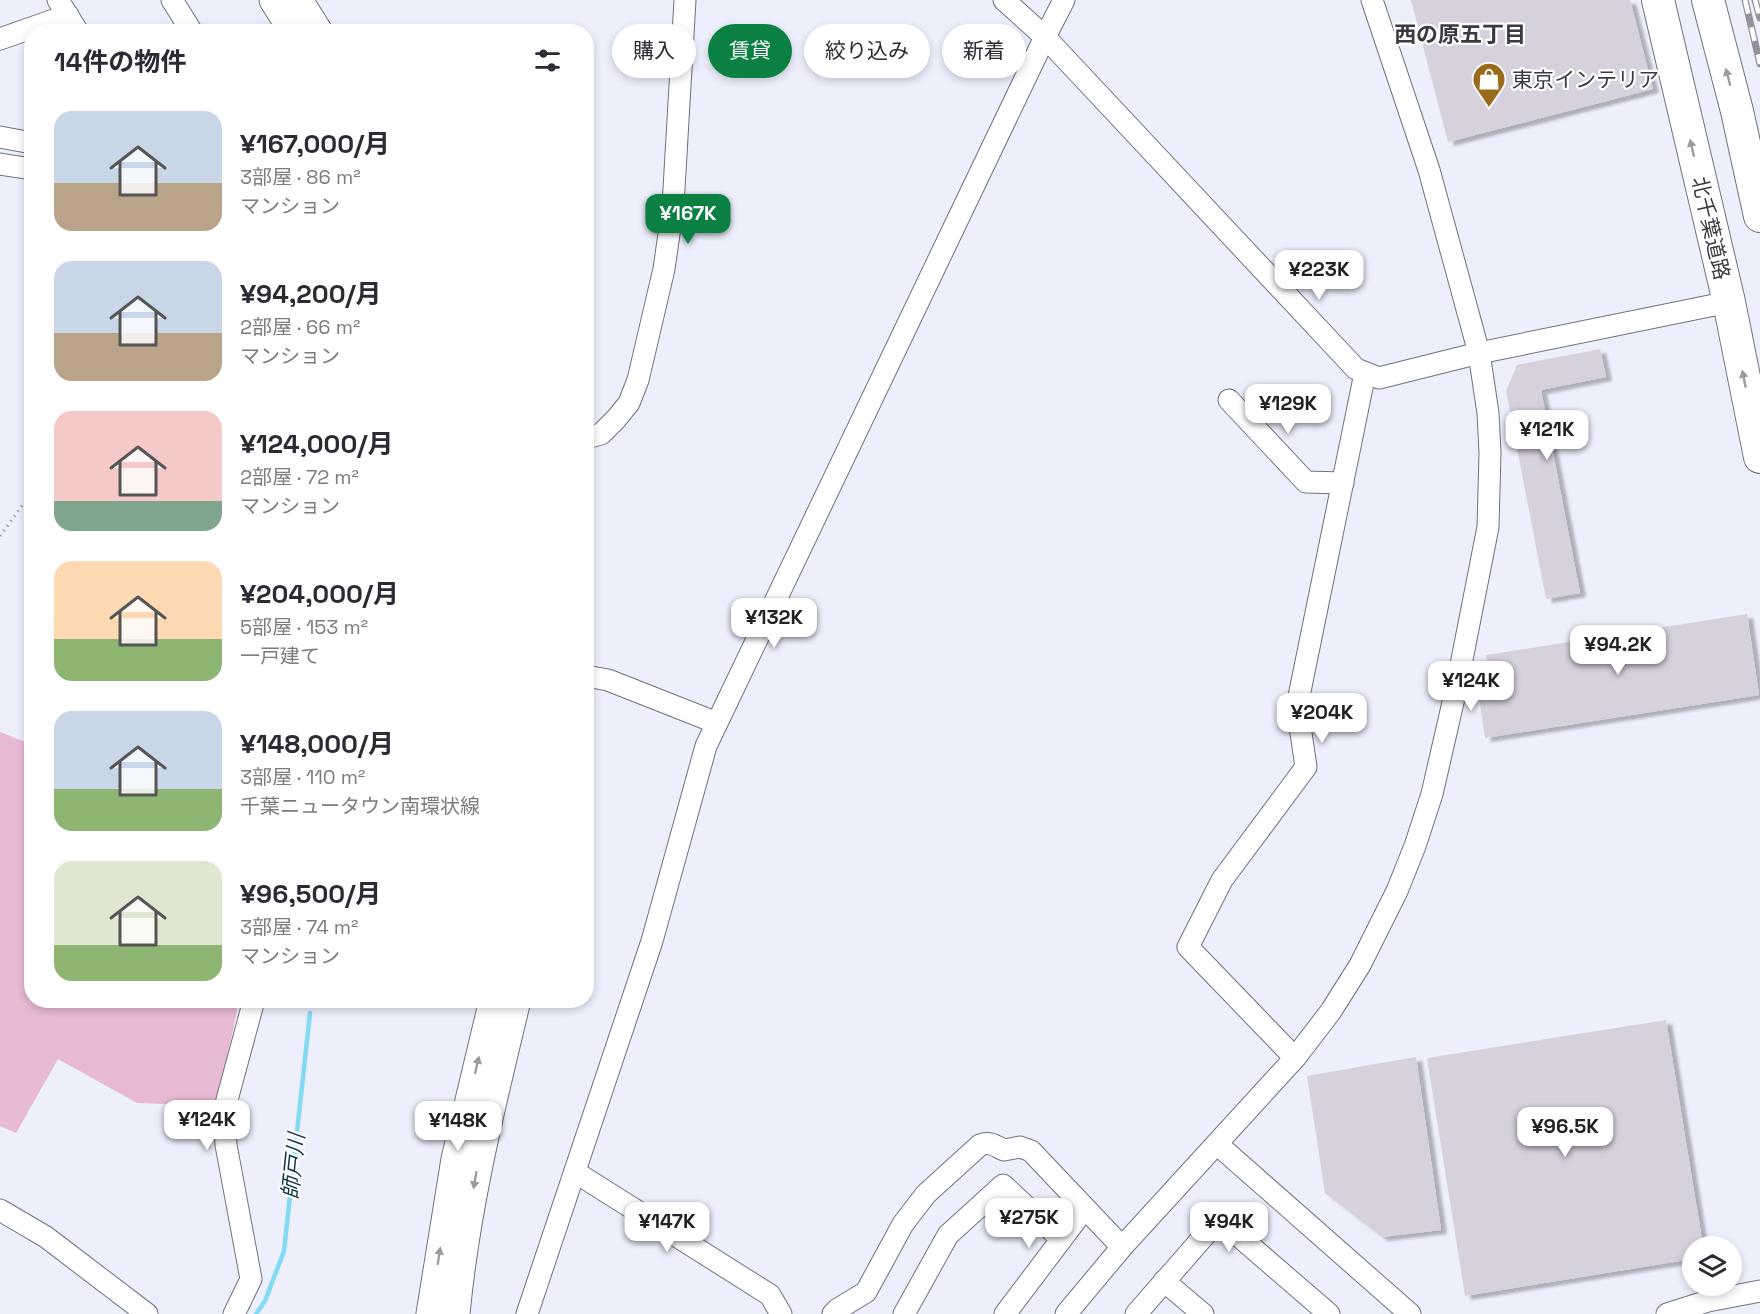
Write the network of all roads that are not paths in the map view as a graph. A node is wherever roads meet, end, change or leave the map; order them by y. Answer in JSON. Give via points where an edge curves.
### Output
{"nodes":[{"id":1,"x":172,"y":0,"type":"edge"},
{"id":2,"x":273,"y":0,"type":"edge"},
{"id":3,"x":299,"y":0,"type":"edge"},
{"id":4,"x":685,"y":0,"type":"edge"},
{"id":5,"x":1004,"y":0,"type":"edge"},
{"id":6,"x":1064,"y":0,"type":"edge"},
{"id":7,"x":1372,"y":0,"type":"edge"},
{"id":8,"x":1658,"y":0,"type":"edge"},
{"id":9,"x":1708,"y":0,"type":"edge"},
{"id":10,"x":68,"y":16,"type":"edge"},
{"id":11,"x":44,"y":24,"type":"edge"},
{"id":12,"x":187,"y":24,"type":"edge"},
{"id":13,"x":288,"y":24,"type":"edge"},
{"id":14,"x":314,"y":24,"type":"edge"},
{"id":15,"x":24,"y":31,"type":"edge"},
{"id":16,"x":1045,"y":37,"type":"junction"},
{"id":17,"x":0,"y":39,"type":"edge"},
{"id":18,"x":0,"y":137,"type":"edge"},
{"id":19,"x":24,"y":142,"type":"edge"},
{"id":20,"x":0,"y":164,"type":"edge"},
{"id":21,"x":24,"y":168,"type":"edge"},
{"id":22,"x":1760,"y":216,"type":"edge"},
{"id":23,"x":1729,"y":302,"type":"junction"},
{"id":24,"x":1479,"y":353,"type":"junction"},
{"id":25,"x":1365,"y":373,"type":"junction"},
{"id":26,"x":1228,"y":400,"type":"dead end"},
{"id":27,"x":594,"y":436,"type":"edge"},
{"id":28,"x":1760,"y":457,"type":"edge"},
{"id":29,"x":1342,"y":483,"type":"junction"},
{"id":30,"x":594,"y":677,"type":"edge"},
{"id":31,"x":717,"y":723,"type":"junction"},
{"id":32,"x":252,"y":1008,"type":"edge"},
{"id":33,"x":491,"y":1008,"type":"edge"},
{"id":34,"x":515,"y":1008,"type":"edge"},
{"id":35,"x":1295,"y":1058,"type":"junction"},
{"id":36,"x":1217,"y":1144,"type":"junction"},
{"id":37,"x":575,"y":1172,"type":"junction"},
{"id":38,"x":1085,"y":1208,"type":"junction"},
{"id":39,"x":0,"y":1210,"type":"edge"},
{"id":40,"x":1061,"y":1239,"type":"junction"},
{"id":41,"x":1122,"y":1247,"type":"junction"},
{"id":42,"x":1164,"y":1281,"type":"junction"},
{"id":43,"x":1760,"y":1291,"type":"edge"},
{"id":44,"x":147,"y":1314,"type":"edge"},
{"id":45,"x":234,"y":1314,"type":"edge"},
{"id":46,"x":430,"y":1314,"type":"edge"},
{"id":47,"x":456,"y":1314,"type":"edge"},
{"id":48,"x":527,"y":1314,"type":"edge"},
{"id":49,"x":780,"y":1314,"type":"edge"},
{"id":50,"x":833,"y":1314,"type":"edge"},
{"id":51,"x":904,"y":1314,"type":"edge"},
{"id":52,"x":1005,"y":1314,"type":"edge"},
{"id":53,"x":1066,"y":1314,"type":"edge"},
{"id":54,"x":1136,"y":1314,"type":"edge"},
{"id":55,"x":1203,"y":1314,"type":"edge"},
{"id":56,"x":1329,"y":1314,"type":"edge"},
{"id":57,"x":1410,"y":1314,"type":"edge"},
{"id":58,"x":1667,"y":1314,"type":"edge"}],
"edges":[{"from":1,"to":12,"type":"street"},
{"from":2,"to":13,"type":"main road"},
{"from":3,"to":14,"type":"main road"},
{"from":4,"to":27,"type":"street","via":[[673,206],[664,269],[629,403],[601,434]]},
{"from":5,"to":16,"type":"street"},
{"from":6,"to":16,"type":"street"},
{"from":7,"to":24,"type":"street","via":[[1423,151]]},
{"from":23,"to":8,"type":"highway","name":"北千葉道路","one_way":true},
{"from":22,"to":9,"type":"highway","one_way":true},
{"from":10,"to":11,"type":"street"},
{"from":15,"to":17,"type":"street"},
{"from":16,"to":25,"type":"street","via":[[1356,369]]},
{"from":16,"to":31,"type":"street"},
{"from":18,"to":19,"type":"street"},
{"from":20,"to":21,"type":"street"},
{"from":23,"to":24,"type":"street"},
{"from":28,"to":23,"type":"highway","name":"北千葉道路","one_way":true},
{"from":24,"to":25,"type":"street","via":[[1379,378]]},
{"from":24,"to":35,"type":"street","via":[[1488,413],[1488,527],[1432,794],[1415,846],[1379,928],[1331,1011]]},
{"from":25,"to":29,"type":"street"},
{"from":26,"to":29,"type":"street","via":[[1306,482]]},
{"from":29,"to":35,"type":"street","via":[[1297,706],[1306,767],[1222,880],[1188,947]]},
{"from":30,"to":31,"type":"street"},
{"from":31,"to":37,"type":"street","via":[[706,746],[652,941]]},
{"from":32,"to":45,"type":"street","via":[[224,1111],[226,1145],[251,1279]]},
{"from":46,"to":33,"type":"main road","one_way":true,"via":[[455,1159]]},
{"from":34,"to":47,"type":"main road","one_way":true,"via":[[477,1171]]},
{"from":35,"to":36,"type":"street"},
{"from":36,"to":41,"type":"street"},
{"from":36,"to":57,"type":"street"},
{"from":37,"to":48,"type":"street"},
{"from":37,"to":49,"type":"street","via":[[770,1295]]},
{"from":38,"to":40,"type":"street"},
{"from":38,"to":41,"type":"street"},
{"from":38,"to":50,"type":"street","via":[[1026,1148],[1004,1150],[991,1143],[980,1145],[926,1194],[909,1216],[866,1292]]},
{"from":39,"to":44,"type":"street","via":[[46,1238]]},
{"from":40,"to":51,"type":"street","via":[[1003,1185],[948,1235]]},
{"from":40,"to":52,"type":"street"},
{"from":41,"to":53,"type":"street"},
{"from":42,"to":54,"type":"street"},
{"from":42,"to":55,"type":"street"},
{"from":42,"to":56,"type":"street","via":[[1219,1219]]},
{"from":43,"to":58,"type":"street"}]}
